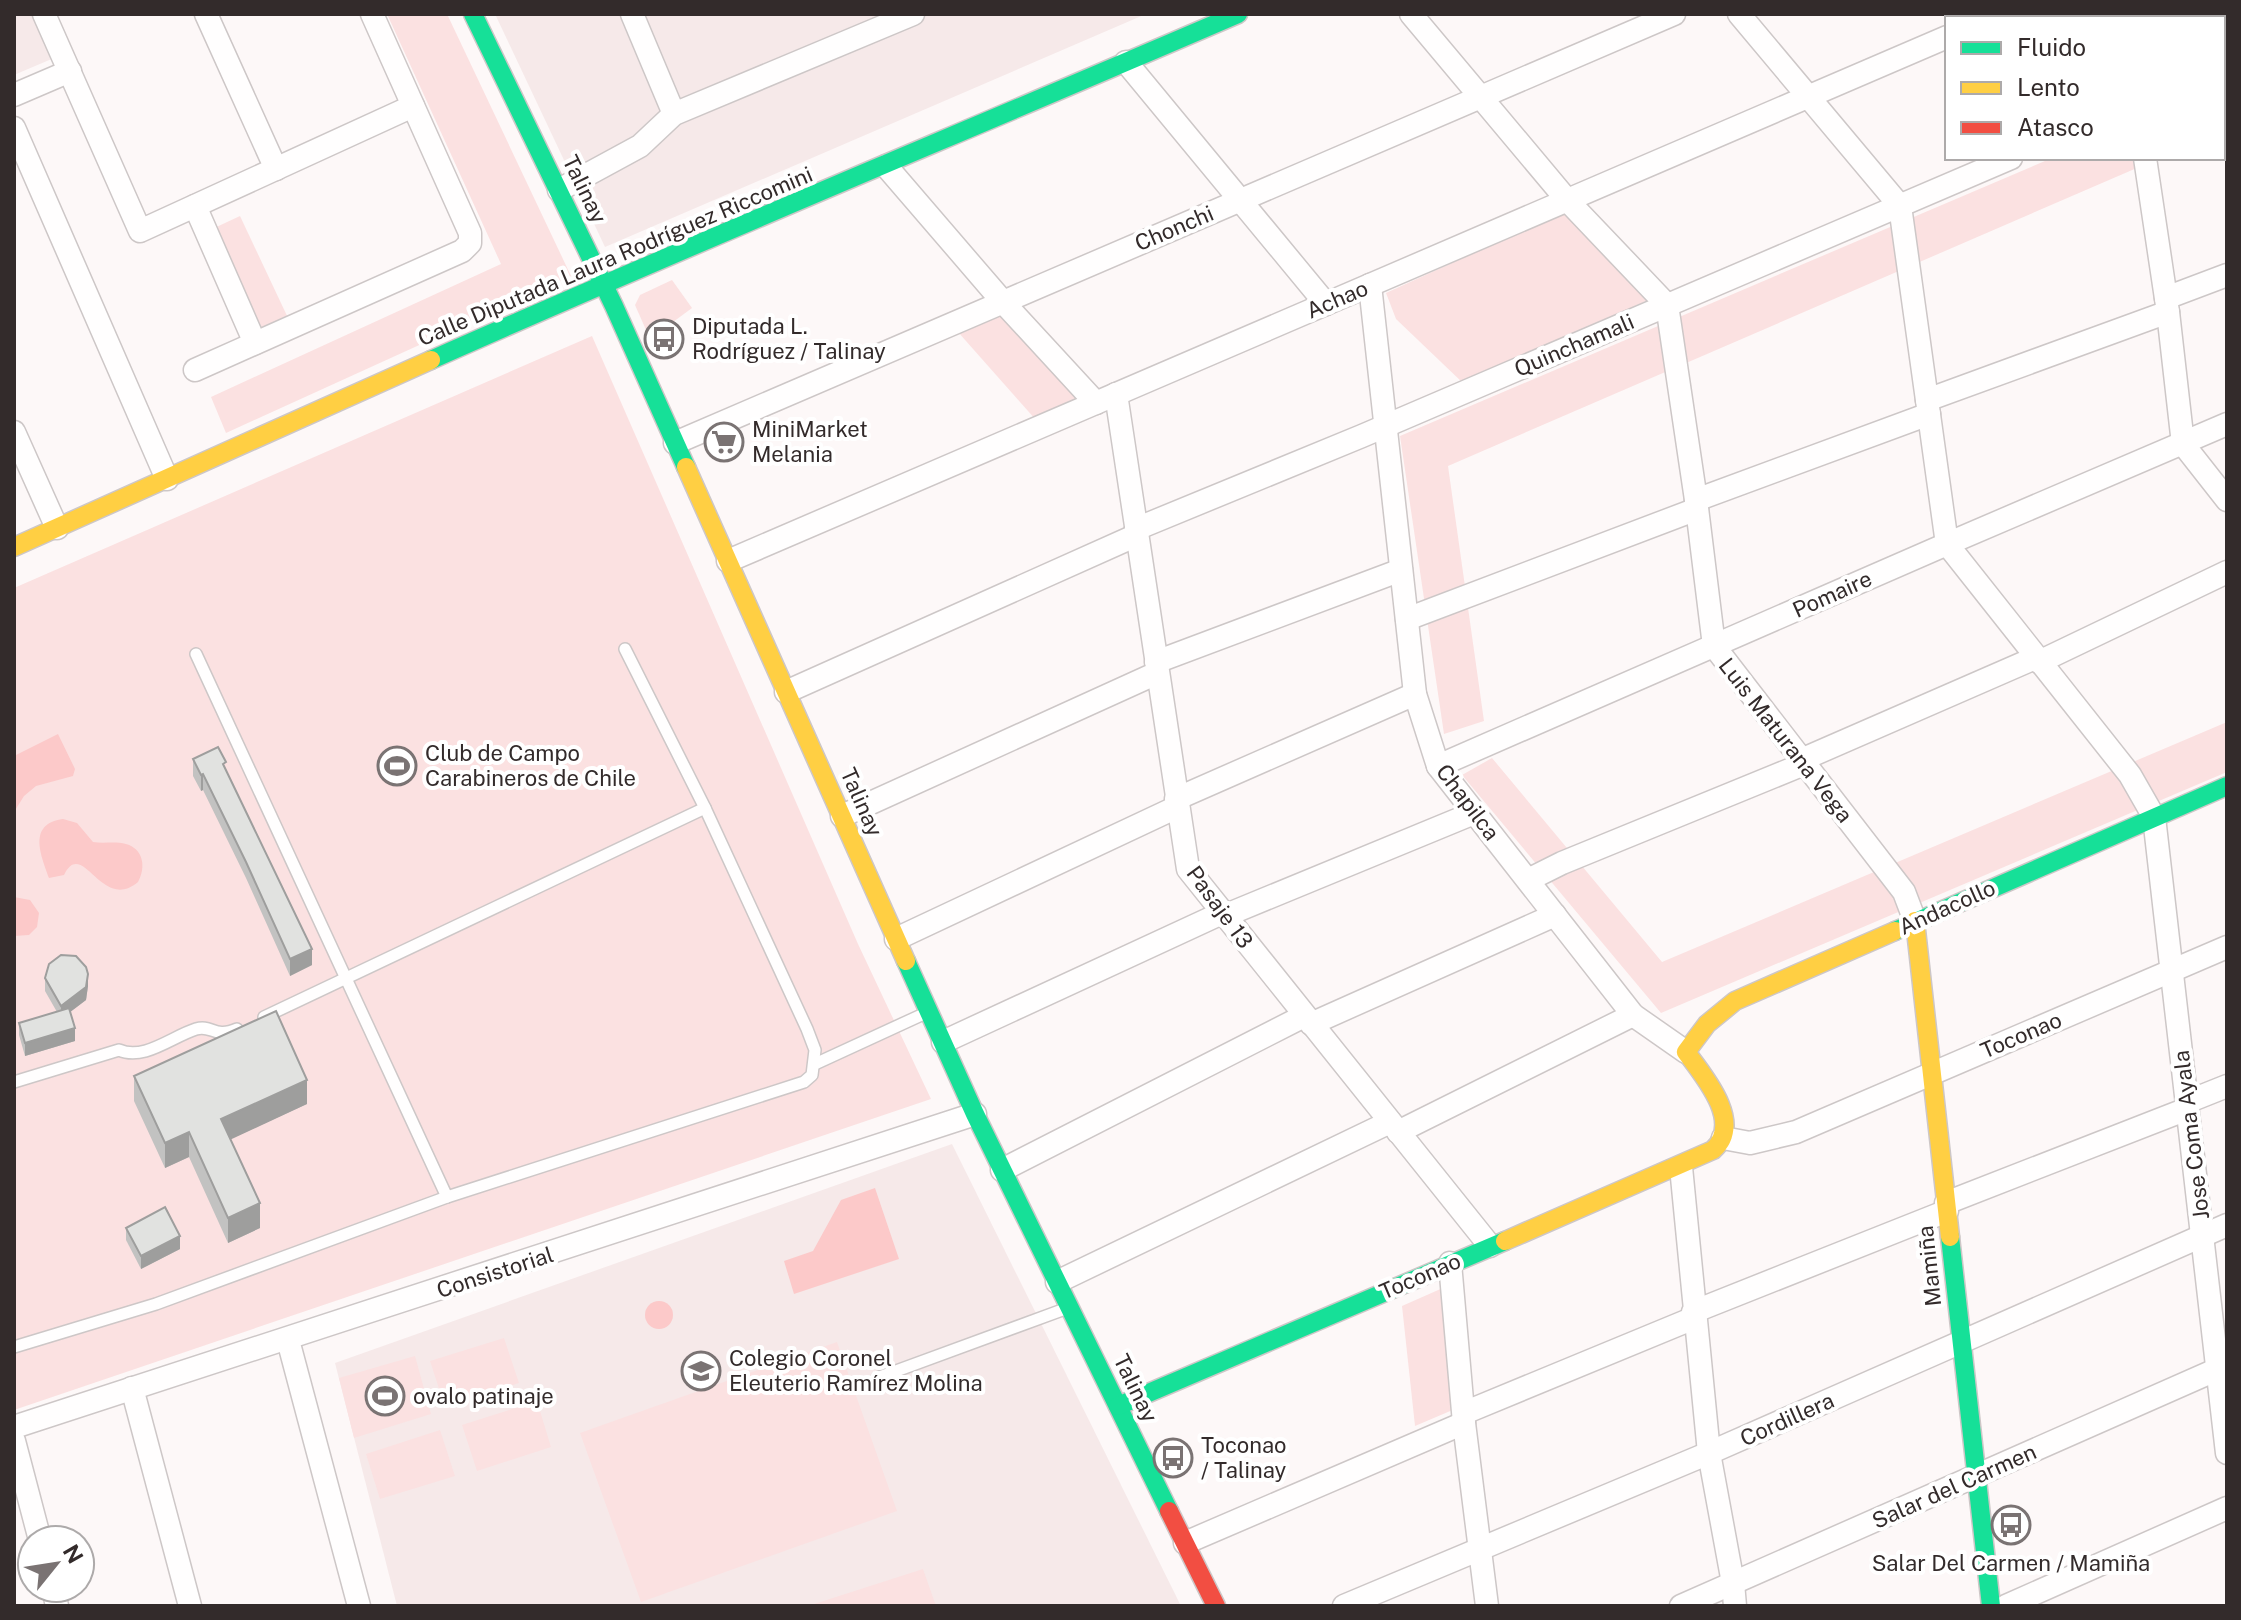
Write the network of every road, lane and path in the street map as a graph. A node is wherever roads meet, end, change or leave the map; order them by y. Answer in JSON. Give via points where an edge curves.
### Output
{"nodes":[{"id":1,"x":44,"y":14,"type":"edge"},
{"id":2,"x":206,"y":14,"type":"edge"},
{"id":3,"x":372,"y":14,"type":"edge"},
{"id":4,"x":473,"y":14,"type":"edge"},
{"id":5,"x":632,"y":14,"type":"edge"},
{"id":6,"x":913,"y":14,"type":"edge"},
{"id":7,"x":1238,"y":14,"type":"edge"},
{"id":8,"x":1411,"y":14,"type":"edge"},
{"id":9,"x":1674,"y":14,"type":"edge"},
{"id":10,"x":1739,"y":14,"type":"edge"},
{"id":11,"x":1945,"y":38,"type":"edge"},
{"id":12,"x":1126,"y":62,"type":"junction"},
{"id":13,"x":70,"y":71,"type":"junction"},
{"id":14,"x":14,"y":95,"type":"edge"},
{"id":15,"x":1479,"y":97,"type":"junction"},
{"id":16,"x":1809,"y":98,"type":"junction"},
{"id":17,"x":413,"y":106,"type":"junction"},
{"id":18,"x":674,"y":114,"type":"junction"},
{"id":19,"x":14,"y":128,"type":"edge"},
{"id":20,"x":2006,"y":160,"type":"edge"},
{"id":21,"x":2145,"y":160,"type":"edge"},
{"id":22,"x":886,"y":166,"type":"junction"},
{"id":23,"x":276,"y":169,"type":"junction"},
{"id":24,"x":559,"y":190,"type":"junction"},
{"id":25,"x":1242,"y":199,"type":"junction"},
{"id":26,"x":1567,"y":200,"type":"junction"},
{"id":27,"x":195,"y":206,"type":"junction"},
{"id":28,"x":1900,"y":206,"type":"junction"},
{"id":29,"x":2227,"y":275,"type":"edge"},
{"id":30,"x":604,"y":283,"type":"junction"},
{"id":31,"x":1370,"y":285,"type":"junction"},
{"id":32,"x":1003,"y":302,"type":"junction"},
{"id":33,"x":1326,"y":304,"type":"junction"},
{"id":34,"x":1667,"y":305,"type":"junction"},
{"id":35,"x":2167,"y":305,"type":"junction"},
{"id":36,"x":255,"y":343,"type":"junction"},
{"id":37,"x":195,"y":370,"type":"dead end"},
{"id":38,"x":1106,"y":398,"type":"junction"},
{"id":39,"x":1928,"y":407,"type":"junction"},
{"id":40,"x":2227,"y":424,"type":"edge"},
{"id":41,"x":1385,"y":426,"type":"junction"},
{"id":42,"x":14,"y":432,"type":"edge"},
{"id":43,"x":675,"y":443,"type":"junction"},
{"id":44,"x":2183,"y":444,"type":"junction"},
{"id":45,"x":167,"y":479,"type":"junction"},
{"id":46,"x":2227,"y":500,"type":"edge"},
{"id":47,"x":1697,"y":504,"type":"junction"},
{"id":48,"x":57,"y":528,"type":"junction"},
{"id":49,"x":1137,"y":532,"type":"junction"},
{"id":50,"x":1947,"y":544,"type":"junction"},
{"id":51,"x":14,"y":547,"type":"edge"},
{"id":52,"x":728,"y":561,"type":"junction"},
{"id":53,"x":1401,"y":570,"type":"junction"},
{"id":54,"x":2227,"y":572,"type":"edge"},
{"id":55,"x":1407,"y":619,"type":"junction"},
{"id":56,"x":1714,"y":646,"type":"junction"},
{"id":57,"x":625,"y":649,"type":"dead end"},
{"id":58,"x":196,"y":654,"type":"dead end"},
{"id":59,"x":2037,"y":660,"type":"junction"},
{"id":60,"x":1156,"y":668,"type":"junction"},
{"id":61,"x":786,"y":692,"type":"junction"},
{"id":62,"x":1415,"y":694,"type":"junction"},
{"id":63,"x":1802,"y":762,"type":"junction"},
{"id":64,"x":1438,"y":766,"type":"junction"},
{"id":65,"x":2227,"y":786,"type":"edge"},
{"id":66,"x":1176,"y":803,"type":"junction"},
{"id":67,"x":705,"y":808,"type":"junction"},
{"id":68,"x":1474,"y":813,"type":"junction"},
{"id":69,"x":842,"y":816,"type":"junction"},
{"id":70,"x":2154,"y":817,"type":"junction"},
{"id":71,"x":1528,"y":880,"type":"junction"},
{"id":72,"x":1223,"y":915,"type":"junction"},
{"id":73,"x":1555,"y":915,"type":"junction"},
{"id":74,"x":1915,"y":921,"type":"junction"},
{"id":75,"x":896,"y":939,"type":"junction"},
{"id":76,"x":2227,"y":947,"type":"edge"},
{"id":77,"x":2171,"y":971,"type":"junction"},
{"id":78,"x":346,"y":980,"type":"junction"},
{"id":79,"x":929,"y":1011,"type":"junction"},
{"id":80,"x":1633,"y":1015,"type":"junction"},
{"id":81,"x":1308,"y":1020,"type":"junction"},
{"id":82,"x":943,"y":1042,"type":"junction"},
{"id":83,"x":1686,"y":1052,"type":"junction"},
{"id":84,"x":815,"y":1064,"type":"junction"},
{"id":85,"x":1932,"y":1073,"type":"junction"},
{"id":86,"x":14,"y":1082,"type":"edge"},
{"id":87,"x":2227,"y":1086,"type":"edge"},
{"id":88,"x":2187,"y":1106,"type":"junction"},
{"id":89,"x":975,"y":1114,"type":"junction"},
{"id":90,"x":1394,"y":1127,"type":"junction"},
{"id":91,"x":1721,"y":1142,"type":"junction"},
{"id":92,"x":1681,"y":1167,"type":"junction"},
{"id":93,"x":1002,"y":1170,"type":"junction"},
{"id":94,"x":447,"y":1197,"type":"junction"},
{"id":95,"x":1946,"y":1207,"type":"junction"},
{"id":96,"x":2227,"y":1225,"type":"edge"},
{"id":97,"x":2203,"y":1235,"type":"junction"},
{"id":98,"x":1490,"y":1246,"type":"junction"},
{"id":99,"x":1450,"y":1263,"type":"junction"},
{"id":100,"x":1057,"y":1282,"type":"junction"},
{"id":101,"x":1070,"y":1307,"type":"junction"},
{"id":102,"x":1694,"y":1315,"type":"junction"},
{"id":103,"x":288,"y":1340,"type":"junction"},
{"id":104,"x":1962,"y":1343,"type":"junction"},
{"id":105,"x":14,"y":1347,"type":"edge"},
{"id":106,"x":2222,"y":1367,"type":"edge"},
{"id":107,"x":877,"y":1378,"type":"dead end"},
{"id":108,"x":132,"y":1388,"type":"junction"},
{"id":109,"x":1118,"y":1406,"type":"junction"},
{"id":110,"x":1464,"y":1418,"type":"junction"},
{"id":111,"x":14,"y":1427,"type":"edge"},
{"id":112,"x":14,"y":1441,"type":"edge"},
{"id":113,"x":1709,"y":1453,"type":"junction"},
{"id":114,"x":2227,"y":1453,"type":"edge"},
{"id":115,"x":1977,"y":1477,"type":"junction"},
{"id":116,"x":2227,"y":1508,"type":"edge"},
{"id":117,"x":36,"y":1524,"type":"edge"},
{"id":118,"x":1185,"y":1543,"type":"junction"},
{"id":119,"x":1480,"y":1549,"type":"junction"},
{"id":120,"x":1734,"y":1595,"type":"edge"},
{"id":121,"x":190,"y":1606,"type":"edge"},
{"id":122,"x":359,"y":1606,"type":"edge"},
{"id":123,"x":1216,"y":1606,"type":"edge"},
{"id":124,"x":1344,"y":1606,"type":"edge"},
{"id":125,"x":1487,"y":1606,"type":"edge"},
{"id":126,"x":1681,"y":1606,"type":"edge"},
{"id":127,"x":1991,"y":1606,"type":"edge"},
{"id":128,"x":2006,"y":1606,"type":"edge"}],
"edges":[{"from":1,"to":13,"type":"street"},
{"from":2,"to":23,"type":"street"},
{"from":3,"to":17,"type":"street"},
{"from":4,"to":24,"type":"street","name":"Talinay"},
{"from":5,"to":18,"type":"street"},
{"from":6,"to":18,"type":"street"},
{"from":7,"to":12,"type":"street","name":"Calle Diputada Laura Rodríguez Riccomini"},
{"from":8,"to":15,"type":"street"},
{"from":9,"to":15,"type":"street","name":"Chonchi"},
{"from":10,"to":16,"type":"street"},
{"from":11,"to":16,"type":"street","name":"Achao"},
{"from":12,"to":22,"type":"street","name":"Calle Diputada Laura Rodríguez Riccomini"},
{"from":12,"to":25,"type":"street"},
{"from":13,"to":14,"type":"street"},
{"from":13,"to":27,"type":"street","via":[[140,231]]},
{"from":15,"to":25,"type":"street","name":"Chonchi"},
{"from":15,"to":26,"type":"street"},
{"from":16,"to":26,"type":"street","name":"Achao"},
{"from":16,"to":28,"type":"street"},
{"from":17,"to":23,"type":"street"},
{"from":17,"to":36,"type":"street","via":[[470,243]]},
{"from":18,"to":24,"type":"street","via":[[640,146]]},
{"from":19,"to":45,"type":"street"},
{"from":20,"to":28,"type":"street","name":"Quinchamali"},
{"from":21,"to":35,"type":"street"},
{"from":22,"to":30,"type":"street","name":"Calle Diputada Laura Rodríguez Riccomini"},
{"from":22,"to":32,"type":"street"},
{"from":23,"to":27,"type":"street"},
{"from":24,"to":30,"type":"street","name":"Talinay"},
{"from":25,"to":32,"type":"street","name":"Chonchi"},
{"from":25,"to":33,"type":"street"},
{"from":26,"to":31,"type":"street","name":"Achao"},
{"from":26,"to":34,"type":"street"},
{"from":27,"to":36,"type":"street"},
{"from":28,"to":34,"type":"street","name":"Quinchamali"},
{"from":28,"to":39,"type":"street"},
{"from":29,"to":35,"type":"street"},
{"from":30,"to":43,"type":"street","name":"Talinay"},
{"from":30,"to":45,"type":"street","name":"Calle Diputada Laura Rodríguez Riccomini"},
{"from":31,"to":33,"type":"street","name":"Achao"},
{"from":31,"to":41,"type":"street","name":"Chapilca"},
{"from":32,"to":38,"type":"street"},
{"from":32,"to":43,"type":"street","name":"Chonchi"},
{"from":33,"to":38,"type":"street","name":"Achao"},
{"from":34,"to":41,"type":"street","name":"Quinchamali"},
{"from":34,"to":47,"type":"street","name":"Luis Maturana Vega"},
{"from":35,"to":39,"type":"street"},
{"from":35,"to":44,"type":"street"},
{"from":36,"to":37,"type":"street"},
{"from":38,"to":49,"type":"street","name":"Pasaje 13"},
{"from":38,"to":52,"type":"street","name":"Achao"},
{"from":39,"to":47,"type":"street"},
{"from":39,"to":50,"type":"street"},
{"from":40,"to":44,"type":"street","name":"Pomaire"},
{"from":41,"to":49,"type":"street","name":"Quinchamali"},
{"from":41,"to":53,"type":"street","name":"Chapilca"},
{"from":42,"to":48,"type":"street"},
{"from":43,"to":52,"type":"street","name":"Talinay"},
{"from":44,"to":46,"type":"street"},
{"from":44,"to":50,"type":"street","name":"Pomaire"},
{"from":45,"to":48,"type":"street","name":"Calle Diputada Laura Rodríguez Riccomini"},
{"from":47,"to":55,"type":"street"},
{"from":47,"to":56,"type":"street","name":"Luis Maturana Vega"},
{"from":48,"to":51,"type":"street","name":"Calle Diputada Laura Rodríguez Riccomini"},
{"from":49,"to":60,"type":"street","name":"Pasaje 13"},
{"from":49,"to":61,"type":"street","name":"Quinchamali"},
{"from":50,"to":56,"type":"street","name":"Pomaire"},
{"from":50,"to":59,"type":"street"},
{"from":52,"to":61,"type":"street","name":"Talinay"},
{"from":53,"to":55,"type":"street","name":"Chapilca"},
{"from":53,"to":60,"type":"street"},
{"from":54,"to":59,"type":"street"},
{"from":55,"to":62,"type":"street","name":"Chapilca"},
{"from":56,"to":63,"type":"street","name":"Luis Maturana Vega"},
{"from":56,"to":64,"type":"street","name":"Pomaire"},
{"from":57,"to":67,"type":"lane"},
{"from":58,"to":78,"type":"lane"},
{"from":59,"to":63,"type":"street"},
{"from":59,"to":70,"type":"street","via":[[2130,775]]},
{"from":60,"to":66,"type":"street","name":"Pasaje 13"},
{"from":60,"to":69,"type":"street"},
{"from":61,"to":69,"type":"street","name":"Talinay"},
{"from":62,"to":64,"type":"street","name":"Chapilca"},
{"from":62,"to":66,"type":"street"},
{"from":63,"to":71,"type":"street"},
{"from":63,"to":74,"type":"street","name":"Luis Maturana Vega","via":[[1904,892]]},
{"from":64,"to":68,"type":"street","name":"Chapilca"},
{"from":65,"to":70,"type":"street","name":"Andacollo"},
{"from":66,"to":72,"type":"street","name":"Pasaje 13","via":[[1188,869]]},
{"from":66,"to":75,"type":"street"},
{"from":67,"to":78,"type":"lane"},
{"from":67,"to":84,"type":"lane","via":[[807,1029]]},
{"from":68,"to":71,"type":"street","name":"Chapilca"},
{"from":68,"to":72,"type":"street"},
{"from":69,"to":75,"type":"street","name":"Talinay"},
{"from":70,"to":74,"type":"street","name":"Andacollo"},
{"from":70,"to":77,"type":"street","name":"Jose Coma Ayala"},
{"from":71,"to":73,"type":"street","name":"Chapilca"},
{"from":72,"to":81,"type":"street","name":"Pasaje 13"},
{"from":72,"to":82,"type":"street"},
{"from":73,"to":80,"type":"street","name":"Chapilca"},
{"from":73,"to":81,"type":"street"},
{"from":74,"to":83,"type":"street","name":"Andacollo","via":[[1735,1001],[1707,1023]]},
{"from":74,"to":85,"type":"street","name":"Mamiña"},
{"from":75,"to":79,"type":"street","name":"Talinay"},
{"from":76,"to":77,"type":"street","name":"Toconao"},
{"from":77,"to":85,"type":"street","name":"Toconao"},
{"from":77,"to":88,"type":"street","name":"Jose Coma Ayala"},
{"from":78,"to":86,"type":"lane","via":[[225,1035],[199,1028],[135,1055],[119,1050]]},
{"from":78,"to":94,"type":"lane"},
{"from":79,"to":82,"type":"street","name":"Talinay"},
{"from":79,"to":84,"type":"lane"},
{"from":80,"to":83,"type":"street","name":"Chapilca"},
{"from":80,"to":90,"type":"street"},
{"from":81,"to":90,"type":"street","name":"Pasaje 13"},
{"from":81,"to":93,"type":"street"},
{"from":82,"to":89,"type":"street","name":"Talinay"},
{"from":83,"to":91,"type":"street","name":"Chapilca","via":[[1719,1104],[1725,1133]]},
{"from":84,"to":94,"type":"lane","via":[[804,1082]]},
{"from":85,"to":91,"type":"street","name":"Toconao","via":[[1796,1132],[1750,1143]]},
{"from":85,"to":95,"type":"street","name":"Mamiña"},
{"from":87,"to":88,"type":"street"},
{"from":88,"to":95,"type":"street"},
{"from":88,"to":97,"type":"street","name":"Jose Coma Ayala"},
{"from":89,"to":93,"type":"street","name":"Talinay"},
{"from":89,"to":103,"type":"street","name":"Consistorial"},
{"from":90,"to":98,"type":"street","name":"Pasaje 13"},
{"from":90,"to":100,"type":"street"},
{"from":91,"to":92,"type":"street","name":"Toconao"},
{"from":92,"to":98,"type":"street","name":"Toconao"},
{"from":92,"to":102,"type":"street"},
{"from":93,"to":100,"type":"street","name":"Talinay"},
{"from":94,"to":105,"type":"lane","via":[[156,1304]]},
{"from":95,"to":102,"type":"street"},
{"from":95,"to":104,"type":"street","name":"Mamiña"},
{"from":96,"to":97,"type":"street","name":"Cordillera"},
{"from":97,"to":104,"type":"street","name":"Cordillera"},
{"from":97,"to":106,"type":"street","name":"Jose Coma Ayala"},
{"from":98,"to":99,"type":"street","name":"Toconao"},
{"from":99,"to":109,"type":"street","name":"Toconao"},
{"from":99,"to":110,"type":"street"},
{"from":100,"to":101,"type":"street","name":"Talinay"},
{"from":101,"to":107,"type":"lane"},
{"from":101,"to":109,"type":"street","name":"Talinay"},
{"from":102,"to":110,"type":"street"},
{"from":102,"to":113,"type":"street"},
{"from":103,"to":108,"type":"street","name":"Consistorial"},
{"from":103,"to":122,"type":"street"},
{"from":104,"to":113,"type":"street","name":"Cordillera"},
{"from":104,"to":115,"type":"street","name":"Mamiña"},
{"from":106,"to":114,"type":"street","name":"Jose Coma Ayala"},
{"from":106,"to":115,"type":"street","name":"Salar del Carmen"},
{"from":108,"to":111,"type":"street","name":"Consistorial"},
{"from":108,"to":121,"type":"street"},
{"from":109,"to":118,"type":"street","name":"Talinay"},
{"from":110,"to":118,"type":"street"},
{"from":110,"to":119,"type":"street"},
{"from":112,"to":117,"type":"street"},
{"from":113,"to":119,"type":"street","name":"Cordillera"},
{"from":113,"to":120,"type":"street"},
{"from":115,"to":120,"type":"street","name":"Salar del Carmen"},
{"from":115,"to":127,"type":"street","name":"Mamiña"},
{"from":116,"to":128,"type":"street"},
{"from":118,"to":123,"type":"street","name":"Talinay"},
{"from":119,"to":124,"type":"street","name":"Cordillera"},
{"from":119,"to":125,"type":"street"},
{"from":120,"to":126,"type":"street","name":"Salar del Carmen"}]}
